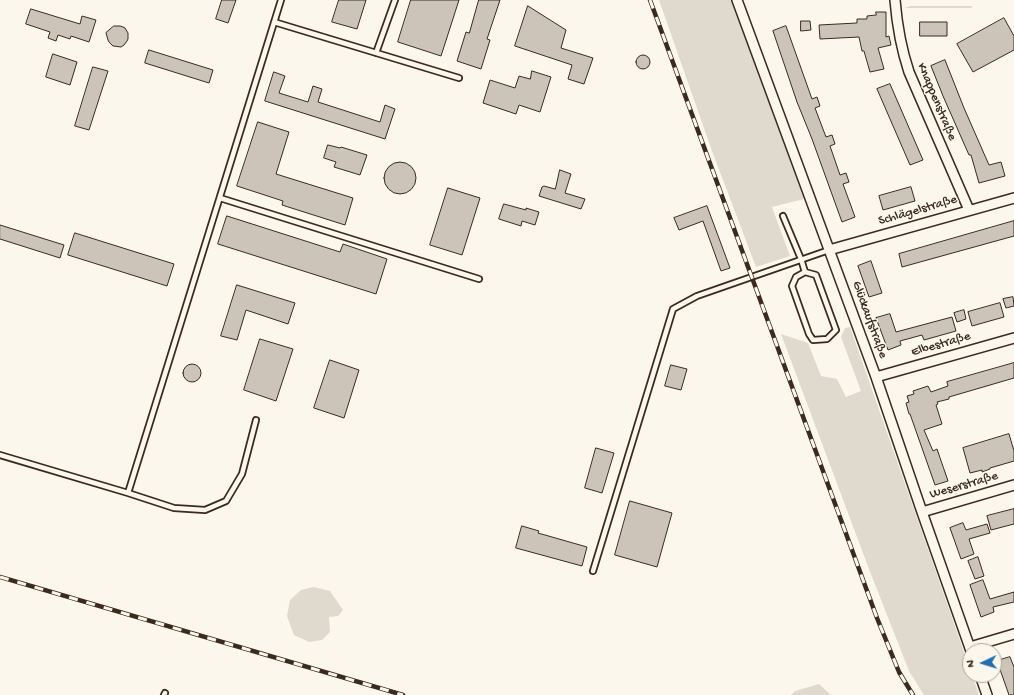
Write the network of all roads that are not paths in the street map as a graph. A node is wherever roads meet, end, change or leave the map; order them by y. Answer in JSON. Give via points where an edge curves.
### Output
{"nodes":[{"id":1,"x":281,"y":0,"type":"edge"},
{"id":2,"x":395,"y":0,"type":"edge"},
{"id":3,"x":737,"y":0,"type":"edge"},
{"id":4,"x":895,"y":0,"type":"edge"},
{"id":5,"x":274,"y":22,"type":"junction"},
{"id":6,"x":376,"y":53,"type":"junction"},
{"id":7,"x":459,"y":78,"type":"dead end"},
{"id":8,"x":220,"y":198,"type":"junction"},
{"id":9,"x":1014,"y":198,"type":"edge"},
{"id":10,"x":968,"y":210,"type":"junction"},
{"id":11,"x":783,"y":216,"type":"dead end"},
{"id":12,"x":829,"y":250,"type":"junction"},
{"id":13,"x":801,"y":259,"type":"junction"},
{"id":14,"x":805,"y":272,"type":"junction"},
{"id":15,"x":479,"y":279,"type":"dead end"},
{"id":16,"x":1014,"y":338,"type":"edge"},
{"id":17,"x":876,"y":377,"type":"junction"},
{"id":18,"x":256,"y":420,"type":"dead end"},
{"id":19,"x":0,"y":455,"type":"edge"},
{"id":20,"x":1014,"y":485,"type":"edge"},
{"id":21,"x":128,"y":493,"type":"junction"},
{"id":22,"x":922,"y":512,"type":"junction"},
{"id":23,"x":593,"y":571,"type":"dead end"},
{"id":24,"x":1014,"y":634,"type":"edge"},
{"id":25,"x":969,"y":643,"type":"edge"},
{"id":26,"x":988,"y":643,"type":"edge"},
{"id":27,"x":982,"y":683,"type":"edge"},
{"id":28,"x":986,"y":695,"type":"edge"}],
"edges":[{"from":1,"to":5,"type":"lane"},
{"from":2,"to":6,"type":"lane"},
{"from":3,"to":12,"type":"street","name":"Glückaufstraße"},
{"from":4,"to":10,"type":"street","name":"Knappenstraße","via":[[900,41],[909,72]]},
{"from":5,"to":6,"type":"lane"},
{"from":5,"to":8,"type":"lane"},
{"from":6,"to":7,"type":"lane"},
{"from":8,"to":15,"type":"lane"},
{"from":8,"to":21,"type":"lane"},
{"from":9,"to":10,"type":"street","name":"Schlägelstraße"},
{"from":10,"to":12,"type":"street","name":"Schlägelstraße"},
{"from":11,"to":13,"type":"lane"},
{"from":12,"to":13,"type":"lane"},
{"from":12,"to":17,"type":"street","name":"Glückaufstraße"},
{"from":13,"to":14,"type":"lane"},
{"from":13,"to":23,"type":"lane","via":[[697,296],[673,308]]},
{"from":14,"to":14,"type":"lane","via":[[796,276],[792,286],[809,334],[813,340],[827,339],[836,330],[816,275]]},
{"from":16,"to":17,"type":"street","name":"Elbestraße"},
{"from":17,"to":22,"type":"street","name":"Glückaufstraße"},
{"from":18,"to":21,"type":"lane","via":[[242,474],[226,500],[205,510],[174,508]]},
{"from":19,"to":21,"type":"lane"},
{"from":20,"to":22,"type":"street","name":"Weserstraße"},
{"from":22,"to":25,"type":"street","name":"Glückaufstraße"},
{"from":24,"to":26,"type":"street"},
{"from":27,"to":28,"type":"street"}]}
